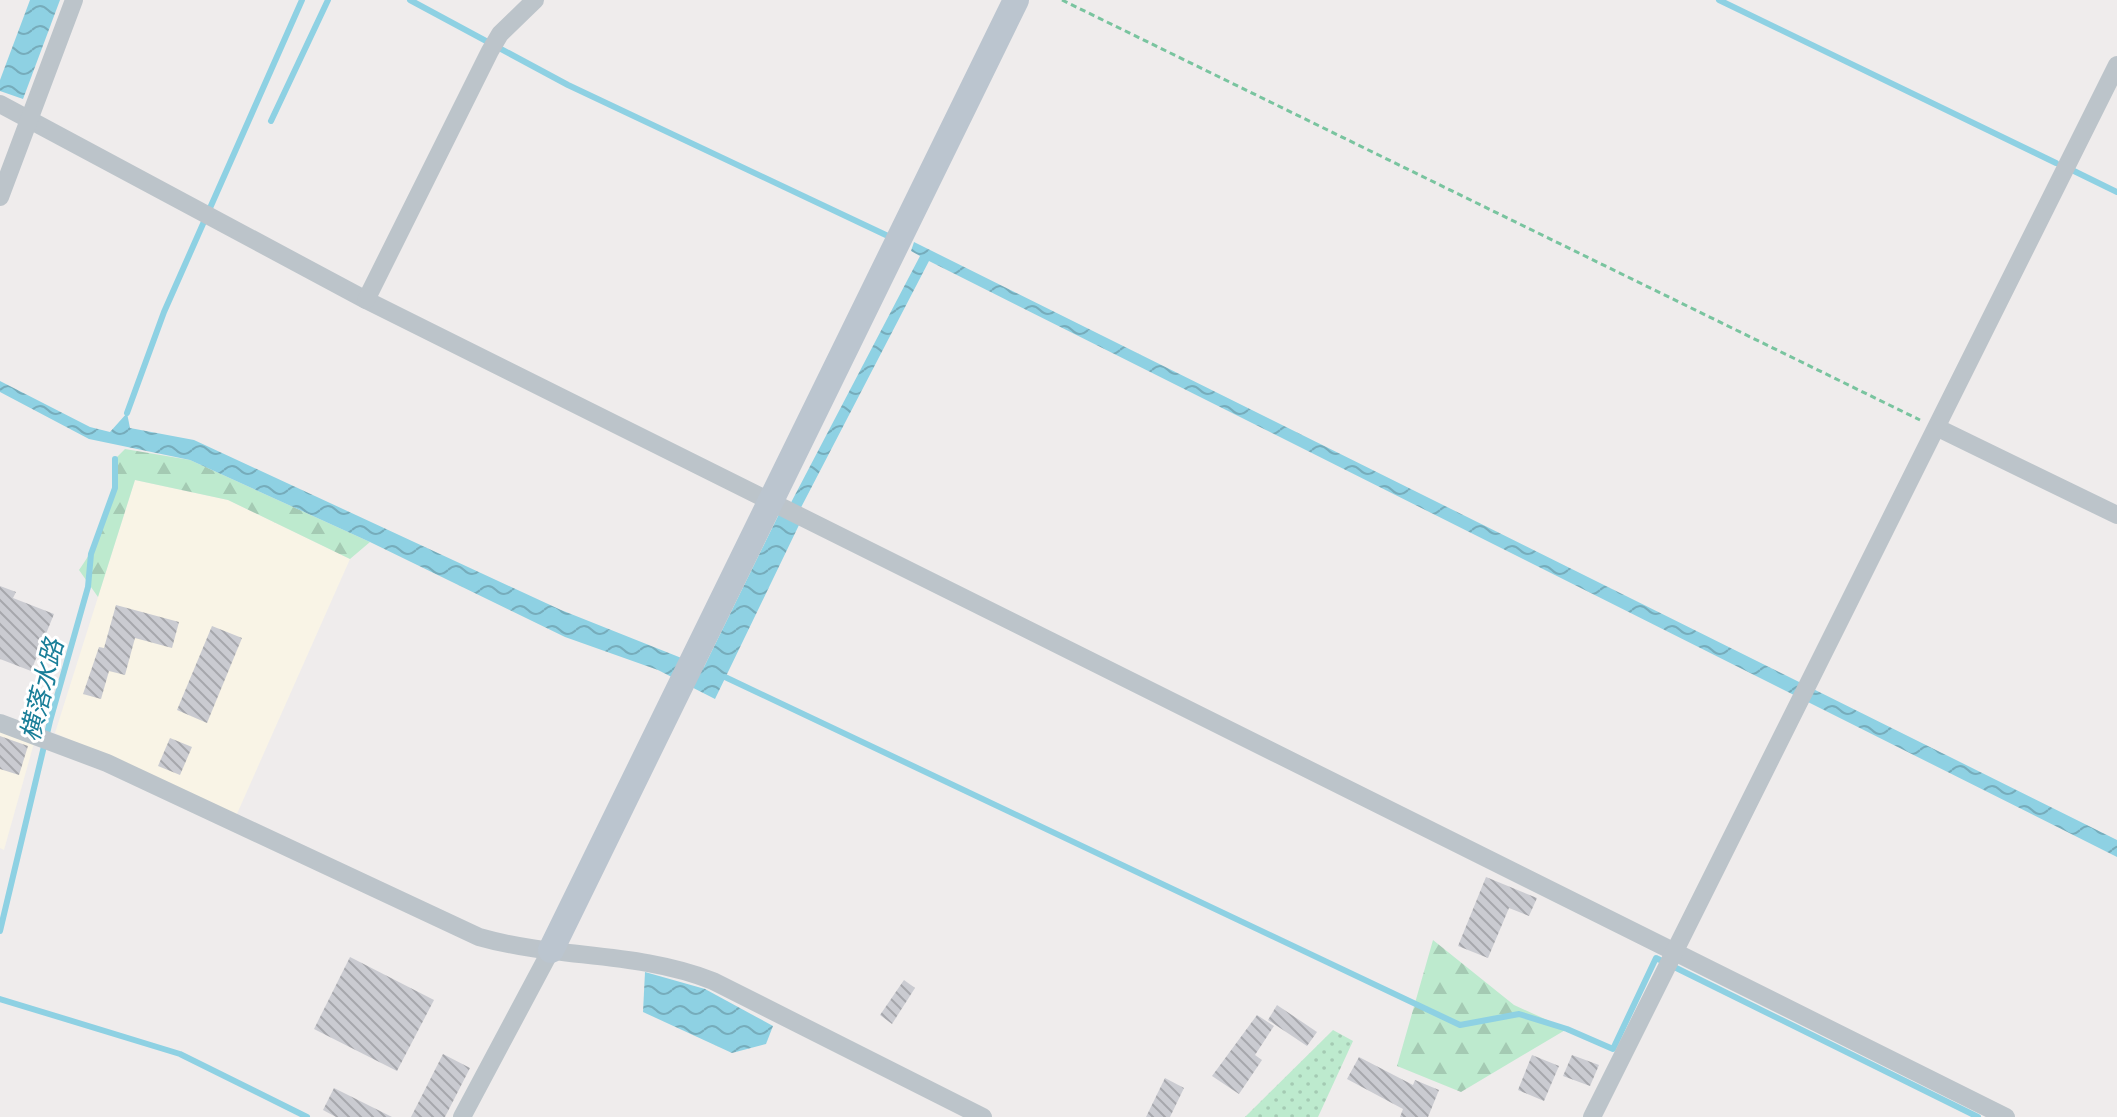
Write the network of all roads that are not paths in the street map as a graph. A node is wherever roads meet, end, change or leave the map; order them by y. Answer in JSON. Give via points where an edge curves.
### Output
{"nodes":[{"id":1,"x":74,"y":0,"type":"edge"},
{"id":2,"x":535,"y":0,"type":"edge"},
{"id":3,"x":1016,"y":0,"type":"edge"},
{"id":4,"x":2117,"y":65,"type":"edge"},
{"id":5,"x":0,"y":104,"type":"edge"},
{"id":6,"x":30,"y":118,"type":"junction"},
{"id":7,"x":0,"y":197,"type":"edge"},
{"id":8,"x":366,"y":300,"type":"junction"},
{"id":9,"x":1938,"y":428,"type":"junction"},
{"id":10,"x":771,"y":500,"type":"junction"},
{"id":11,"x":2117,"y":515,"type":"edge"},
{"id":12,"x":0,"y":723,"type":"edge"},
{"id":13,"x":551,"y":950,"type":"junction"},
{"id":14,"x":1676,"y":953,"type":"junction"},
{"id":15,"x":462,"y":1117,"type":"edge"},
{"id":16,"x":983,"y":1117,"type":"edge"},
{"id":17,"x":1592,"y":1117,"type":"edge"},
{"id":18,"x":2006,"y":1117,"type":"edge"}],
"edges":[{"from":1,"to":6,"type":"street"},
{"from":2,"to":8,"type":"street","via":[[490,51]]},
{"from":3,"to":10,"type":"street"},
{"from":4,"to":9,"type":"street"},
{"from":5,"to":6,"type":"street"},
{"from":6,"to":7,"type":"street"},
{"from":6,"to":8,"type":"street"},
{"from":8,"to":10,"type":"street"},
{"from":9,"to":11,"type":"street"},
{"from":9,"to":14,"type":"street"},
{"from":10,"to":13,"type":"street"},
{"from":10,"to":14,"type":"street"},
{"from":12,"to":13,"type":"street","via":[[121,769],[479,937]]},
{"from":13,"to":15,"type":"street"},
{"from":13,"to":16,"type":"street","via":[[683,969]]},
{"from":14,"to":17,"type":"street"},
{"from":14,"to":18,"type":"street"}]}
